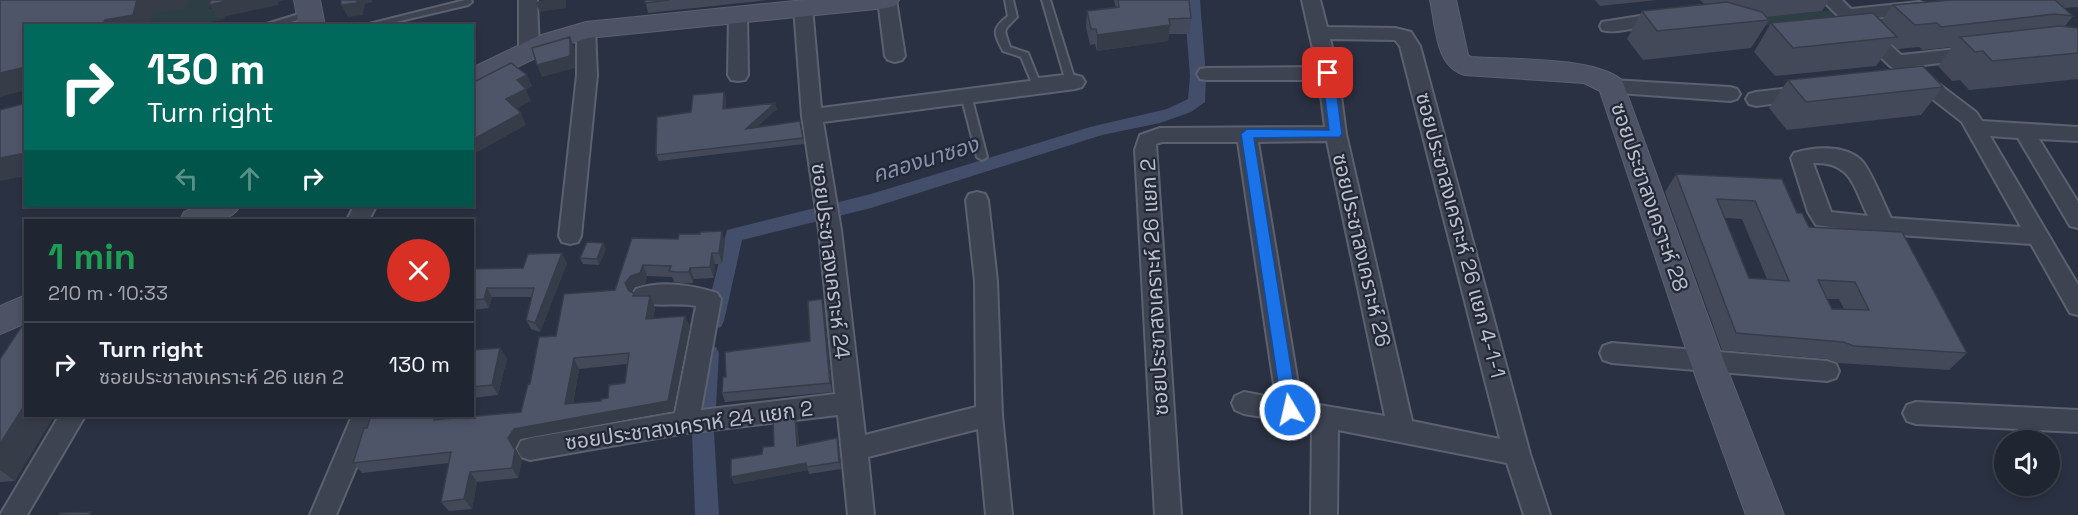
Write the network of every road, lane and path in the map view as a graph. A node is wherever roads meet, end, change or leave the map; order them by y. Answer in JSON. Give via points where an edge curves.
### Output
{"nodes":[{"id":1,"x":528,"y":0,"type":"edge"},
{"id":2,"x":886,"y":0,"type":"edge"},
{"id":3,"x":1010,"y":0,"type":"edge"},
{"id":4,"x":1046,"y":0,"type":"edge"},
{"id":5,"x":1311,"y":0,"type":"edge"},
{"id":6,"x":1443,"y":0,"type":"edge"},
{"id":7,"x":1831,"y":0,"type":"edge"},
{"id":8,"x":468,"y":2,"type":"dead end"},
{"id":9,"x":1941,"y":4,"type":"edge"},
{"id":10,"x":802,"y":8,"type":"junction"},
{"id":11,"x":734,"y":9,"type":"edge"},
{"id":12,"x":309,"y":13,"type":"edge"},
{"id":13,"x":1845,"y":22,"type":"junction"},
{"id":14,"x":271,"y":24,"type":"edge"},
{"id":15,"x":374,"y":24,"type":"edge"},
{"id":16,"x":1686,"y":24,"type":"edge"},
{"id":17,"x":1609,"y":26,"type":"dead end"},
{"id":18,"x":586,"y":30,"type":"junction"},
{"id":19,"x":1320,"y":33,"type":"junction"},
{"id":20,"x":529,"y":51,"type":"junction"},
{"id":21,"x":1989,"y":51,"type":"edge"},
{"id":22,"x":895,"y":56,"type":"dead end"},
{"id":23,"x":1897,"y":62,"type":"junction"},
{"id":24,"x":1328,"y":73,"type":"junction"},
{"id":25,"x":1207,"y":74,"type":"dead end"},
{"id":26,"x":738,"y":75,"type":"dead end"},
{"id":27,"x":474,"y":79,"type":"edge"},
{"id":28,"x":1923,"y":80,"type":"junction"},
{"id":29,"x":1075,"y":82,"type":"dead end"},
{"id":30,"x":1890,"y":84,"type":"edge"},
{"id":31,"x":1612,"y":87,"type":"junction"},
{"id":32,"x":1823,"y":91,"type":"edge"},
{"id":33,"x":1730,"y":94,"type":"dead end"},
{"id":34,"x":966,"y":95,"type":"junction"},
{"id":35,"x":1756,"y":99,"type":"dead end"},
{"id":36,"x":812,"y":116,"type":"junction"},
{"id":37,"x":1976,"y":128,"type":"junction"},
{"id":38,"x":2024,"y":131,"type":"junction"},
{"id":39,"x":1247,"y":134,"type":"junction"},
{"id":40,"x":1336,"y":134,"type":"junction"},
{"id":41,"x":2078,"y":134,"type":"edge"},
{"id":42,"x":982,"y":157,"type":"dead end"},
{"id":43,"x":977,"y":200,"type":"dead end"},
{"id":44,"x":223,"y":207,"type":"edge"},
{"id":45,"x":197,"y":219,"type":"edge"},
{"id":46,"x":2078,"y":220,"type":"edge"},
{"id":47,"x":1884,"y":226,"type":"dead end"},
{"id":48,"x":570,"y":236,"type":"dead end"},
{"id":49,"x":2037,"y":236,"type":"junction"},
{"id":50,"x":644,"y":295,"type":"edge"},
{"id":51,"x":2078,"y":306,"type":"edge"},
{"id":52,"x":24,"y":309,"type":"edge"},
{"id":53,"x":0,"y":321,"type":"edge"},
{"id":54,"x":1612,"y":353,"type":"dead end"},
{"id":55,"x":1707,"y":361,"type":"junction"},
{"id":56,"x":1827,"y":371,"type":"dead end"},
{"id":57,"x":849,"y":403,"type":"junction"},
{"id":58,"x":1244,"y":403,"type":"dead end"},
{"id":59,"x":1290,"y":410,"type":"junction"},
{"id":60,"x":1916,"y":413,"type":"dead end"},
{"id":61,"x":989,"y":415,"type":"junction"},
{"id":62,"x":71,"y":417,"type":"edge"},
{"id":63,"x":365,"y":417,"type":"edge"},
{"id":64,"x":1325,"y":417,"type":"junction"},
{"id":65,"x":686,"y":422,"type":"junction"},
{"id":66,"x":2078,"y":422,"type":"edge"},
{"id":67,"x":1401,"y":430,"type":"junction"},
{"id":68,"x":854,"y":448,"type":"junction"},
{"id":69,"x":530,"y":449,"type":"dead end"},
{"id":70,"x":1518,"y":454,"type":"junction"},
{"id":71,"x":13,"y":515,"type":"edge"},
{"id":72,"x":323,"y":515,"type":"edge"},
{"id":73,"x":861,"y":515,"type":"edge"},
{"id":74,"x":999,"y":515,"type":"edge"},
{"id":75,"x":1168,"y":515,"type":"edge"},
{"id":76,"x":1324,"y":515,"type":"edge"},
{"id":77,"x":1537,"y":515,"type":"edge"},
{"id":78,"x":1765,"y":515,"type":"edge"}],
"edges":[{"from":1,"to":20,"type":"street"},
{"from":2,"to":10,"type":"street"},
{"from":2,"to":22,"type":"street"},
{"from":3,"to":4,"type":"lane","via":[[1013,18],[1000,31],[1006,49],[1025,56],[1035,81],[1069,77]]},
{"from":5,"to":19,"type":"street","name":"ซอยประชาสงเคราะห์ 26"},
{"from":6,"to":31,"type":"street","name":"ซอยประชาสงเคราะห์ 28","via":[[1455,55],[1465,66],[1586,74]]},
{"from":7,"to":13,"type":"street"},
{"from":8,"to":15,"type":"lane"},
{"from":9,"to":13,"type":"street"},
{"from":10,"to":11,"type":"street"},
{"from":10,"to":36,"type":"street","name":"ซอยประชาสงเคราะห์ 24"},
{"from":11,"to":18,"type":"street"},
{"from":11,"to":26,"type":"street"},
{"from":12,"to":14,"type":"lane"},
{"from":13,"to":23,"type":"street"},
{"from":16,"to":17,"type":"street","via":[[1640,22]]},
{"from":18,"to":20,"type":"street"},
{"from":18,"to":48,"type":"street","via":[[587,75]]},
{"from":19,"to":24,"type":"street","name":"ซอยประชาสงเคราะห์ 26"},
{"from":19,"to":70,"type":"street","name":"ซอยประชาสงเคราะห์ 26 แยก 4-1-1","via":[[1395,34],[1404,36],[1410,46]]},
{"from":20,"to":27,"type":"street"},
{"from":21,"to":23,"type":"street"},
{"from":23,"to":28,"type":"street"},
{"from":24,"to":25,"type":"street"},
{"from":24,"to":40,"type":"street","name":"ซอยประชาสงเคราะห์ 26"},
{"from":28,"to":30,"type":"street"},
{"from":28,"to":37,"type":"street","via":[[1969,117]]},
{"from":29,"to":34,"type":"street"},
{"from":31,"to":33,"type":"street"},
{"from":31,"to":55,"type":"street","name":"ซอยประชาสงเคราะห์ 28"},
{"from":32,"to":35,"type":"street"},
{"from":34,"to":36,"type":"street"},
{"from":34,"to":42,"type":"lane"},
{"from":36,"to":57,"type":"street","name":"ซอยประชาสงเคราะห์ 24","via":[[830,230]]},
{"from":37,"to":38,"type":"street"},
{"from":37,"to":49,"type":"street"},
{"from":38,"to":41,"type":"street"},
{"from":38,"to":46,"type":"street"},
{"from":39,"to":40,"type":"street","name":"ซอยประชาสงเคราะห์ 26 แยก 2"},
{"from":39,"to":59,"type":"street"},
{"from":39,"to":75,"type":"street","name":"ซอยประชาสงเคราะห์ 26 แยก 2","via":[[1160,135],[1147,140]]},
{"from":40,"to":67,"type":"street","name":"ซอยประชาสงเคราะห์ 26"},
{"from":43,"to":61,"type":"street","via":[[986,281]]},
{"from":44,"to":45,"type":"street"},
{"from":47,"to":49,"type":"street"},
{"from":49,"to":51,"type":"street"},
{"from":50,"to":65,"type":"street","via":[[684,294],[709,299]]},
{"from":52,"to":53,"type":"street"},
{"from":54,"to":55,"type":"street"},
{"from":55,"to":56,"type":"street"},
{"from":55,"to":78,"type":"street","name":"ซอยประชาสงเคราะห์ 28"},
{"from":57,"to":65,"type":"street","name":"ซอยประชาสงเคราห์ 24 แยก 2"},
{"from":57,"to":68,"type":"street","name":"ซอยประชาสงเคราะห์ 24"},
{"from":58,"to":59,"type":"street"},
{"from":59,"to":64,"type":"street"},
{"from":60,"to":66,"type":"street"},
{"from":61,"to":68,"type":"street"},
{"from":61,"to":74,"type":"street"},
{"from":62,"to":71,"type":"street"},
{"from":63,"to":72,"type":"street"},
{"from":64,"to":67,"type":"street"},
{"from":64,"to":76,"type":"street"},
{"from":65,"to":69,"type":"street","name":"ซอยประชาสงเคราห์ 24 แยก 2"},
{"from":67,"to":70,"type":"street"},
{"from":68,"to":73,"type":"street","name":"ซอยประชาสงเคราะห์ 24"},
{"from":70,"to":77,"type":"street","name":"ซอยประชาสงเคราะห์ 26 แยก 4-1-1"}]}
